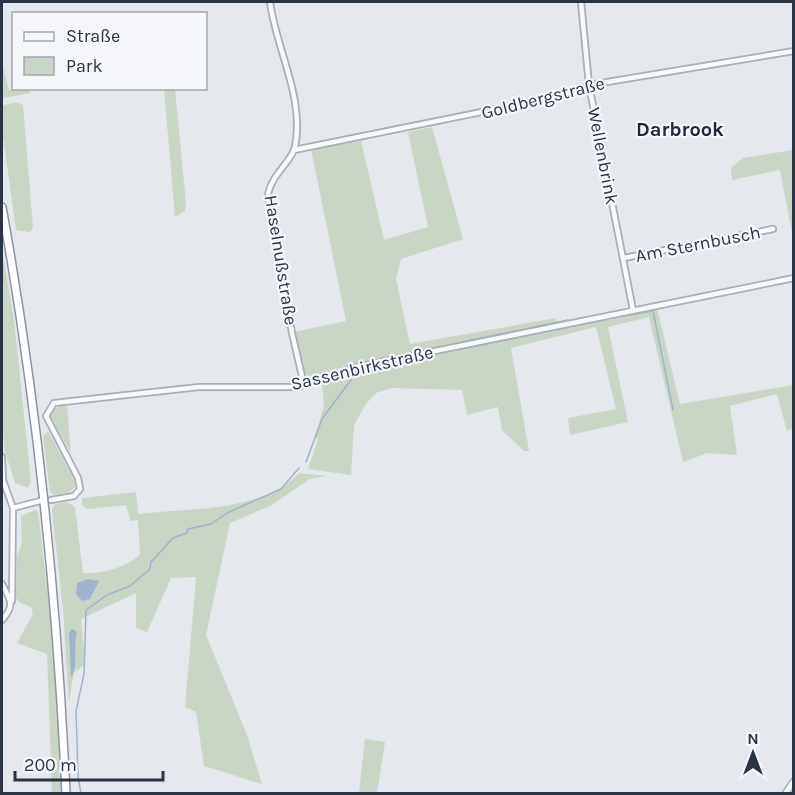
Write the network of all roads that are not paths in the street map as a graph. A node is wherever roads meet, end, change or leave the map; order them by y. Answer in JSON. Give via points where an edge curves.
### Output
{"nodes":[{"id":1,"x":270,"y":2,"type":"edge"},
{"id":2,"x":581,"y":2,"type":"edge"},
{"id":3,"x":794,"y":51,"type":"edge"},
{"id":4,"x":590,"y":85,"type":"junction"},
{"id":5,"x":294,"y":150,"type":"junction"},
{"id":6,"x":2,"y":207,"type":"edge"},
{"id":7,"x":773,"y":229,"type":"dead end"},
{"id":8,"x":624,"y":258,"type":"junction"},
{"id":9,"x":794,"y":278,"type":"edge"},
{"id":10,"x":633,"y":310,"type":"junction"},
{"id":11,"x":304,"y":385,"type":"junction"},
{"id":12,"x":2,"y":458,"type":"edge"},
{"id":13,"x":51,"y":500,"type":"dead end"},
{"id":14,"x":40,"y":501,"type":"dead end"},
{"id":15,"x":13,"y":508,"type":"junction"},
{"id":16,"x":2,"y":584,"type":"edge"},
{"id":17,"x":12,"y":601,"type":"junction"},
{"id":18,"x":2,"y":620,"type":"edge"},
{"id":19,"x":794,"y":781,"type":"edge"},
{"id":20,"x":66,"y":794,"type":"edge"},
{"id":21,"x":785,"y":794,"type":"edge"}],
"edges":[{"from":1,"to":5,"type":"street","via":[[291,86]]},
{"from":2,"to":4,"type":"street","name":"Wellenbrink"},
{"from":3,"to":4,"type":"street","name":"Goldbergstraße"},
{"from":4,"to":5,"type":"street","name":"Goldbergstraße","via":[[570,94]]},
{"from":4,"to":8,"type":"street","name":"Wellenbrink"},
{"from":5,"to":11,"type":"street","name":"Haselnußstraße","via":[[270,184],[268,194]]},
{"from":6,"to":20,"type":"highway","via":[[44,491]]},
{"from":7,"to":8,"type":"street","name":"Am Sternbusch"},
{"from":8,"to":10,"type":"street","name":"Wellenbrink"},
{"from":9,"to":10,"type":"street","name":"Sassenbirkstraße"},
{"from":10,"to":11,"type":"street","name":"Sassenbirkstraße","via":[[356,367]]},
{"from":11,"to":13,"type":"street","name":"Sassenbirkstraße","via":[[199,387],[54,403],[46,416],[78,477],[80,489],[74,496]]},
{"from":12,"to":15,"type":"street","via":[[3,480]]},
{"from":14,"to":15,"type":"street"},
{"from":15,"to":17,"type":"street"},
{"from":16,"to":17,"type":"street"},
{"from":17,"to":18,"type":"street","via":[[11,610]]},
{"from":19,"to":21,"type":"street"}]}
